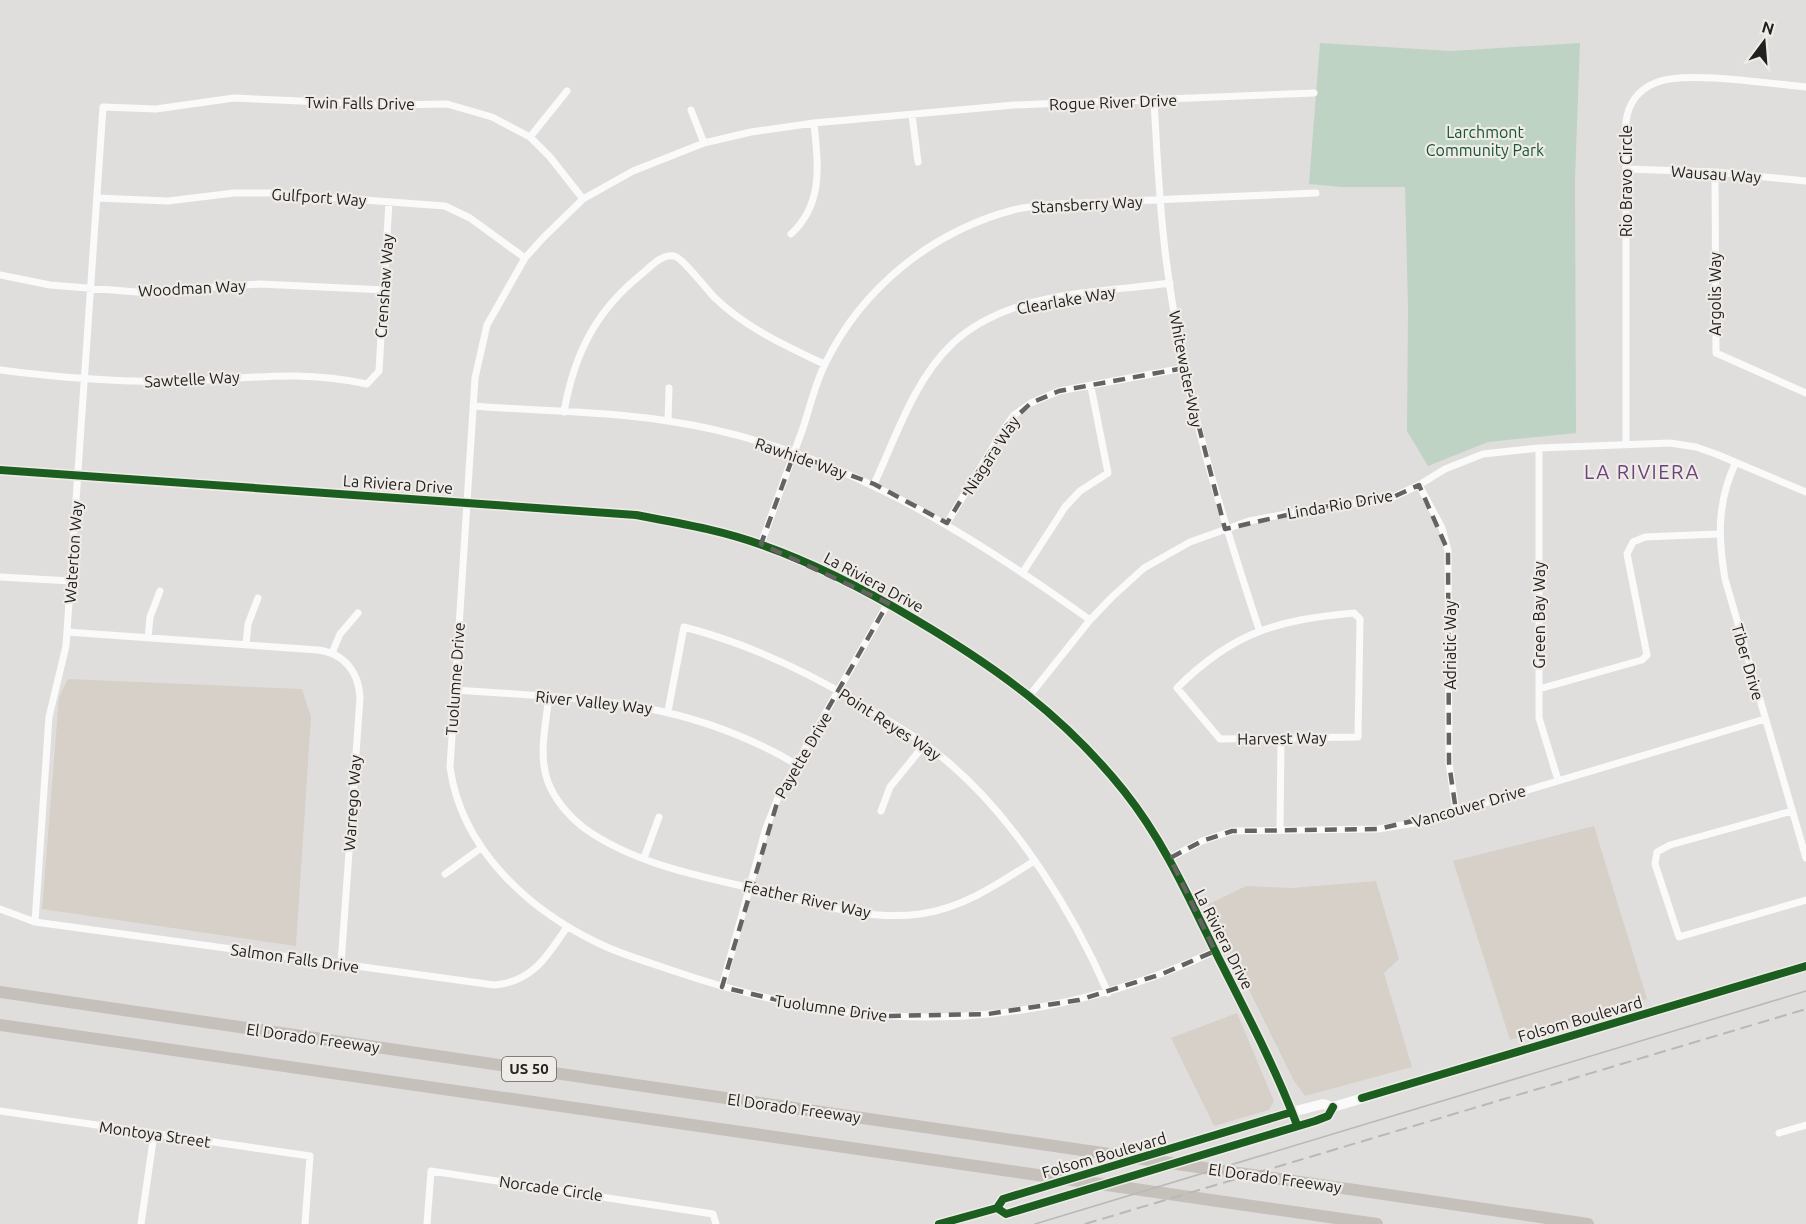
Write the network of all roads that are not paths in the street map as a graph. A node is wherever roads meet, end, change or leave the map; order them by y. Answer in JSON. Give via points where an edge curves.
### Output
{"nodes":[{"id":1,"x":1806,"y":87,"type":"edge"},
{"id":2,"x":567,"y":91,"type":"dead end"},
{"id":3,"x":1314,"y":93,"type":"dead end"},
{"id":4,"x":1154,"y":101,"type":"junction"},
{"id":5,"x":103,"y":107,"type":"joint"},
{"id":6,"x":691,"y":110,"type":"dead end"},
{"id":7,"x":912,"y":116,"type":"junction"},
{"id":8,"x":814,"y":123,"type":"junction"},
{"id":9,"x":530,"y":137,"type":"junction"},
{"id":10,"x":704,"y":143,"type":"junction"},
{"id":11,"x":918,"y":162,"type":"dead end"},
{"id":12,"x":1626,"y":169,"type":"junction"},
{"id":13,"x":1715,"y":172,"type":"junction"},
{"id":14,"x":1806,"y":181,"type":"edge"},
{"id":15,"x":1316,"y":193,"type":"dead end"},
{"id":16,"x":97,"y":198,"type":"junction"},
{"id":17,"x":583,"y":199,"type":"junction"},
{"id":18,"x":1160,"y":200,"type":"junction"},
{"id":19,"x":389,"y":202,"type":"junction"},
{"id":20,"x":791,"y":234,"type":"dead end"},
{"id":21,"x":525,"y":258,"type":"junction"},
{"id":22,"x":0,"y":275,"type":"edge"},
{"id":23,"x":1170,"y":283,"type":"junction"},
{"id":24,"x":90,"y":289,"type":"junction"},
{"id":25,"x":385,"y":290,"type":"junction"},
{"id":26,"x":824,"y":364,"type":"junction"},
{"id":27,"x":1184,"y":368,"type":"junction"},
{"id":28,"x":0,"y":370,"type":"edge"},
{"id":29,"x":379,"y":371,"type":"joint"},
{"id":30,"x":85,"y":378,"type":"junction"},
{"id":31,"x":1091,"y":387,"type":"junction"},
{"id":32,"x":669,"y":388,"type":"dead end"},
{"id":33,"x":1806,"y":393,"type":"edge"},
{"id":34,"x":473,"y":406,"type":"junction"},
{"id":35,"x":564,"y":412,"type":"junction"},
{"id":36,"x":668,"y":421,"type":"junction"},
{"id":37,"x":1626,"y":444,"type":"junction"},
{"id":38,"x":1539,"y":448,"type":"junction"},
{"id":39,"x":794,"y":454,"type":"junction"},
{"id":40,"x":1735,"y":464,"type":"junction"},
{"id":41,"x":0,"y":470,"type":"edge"},
{"id":42,"x":78,"y":474,"type":"junction"},
{"id":43,"x":874,"y":484,"type":"junction"},
{"id":44,"x":1419,"y":485,"type":"junction"},
{"id":45,"x":1806,"y":492,"type":"edge"},
{"id":46,"x":468,"y":503,"type":"junction"},
{"id":47,"x":947,"y":524,"type":"junction"},
{"id":48,"x":1225,"y":529,"type":"junction"},
{"id":49,"x":1718,"y":534,"type":"junction"},
{"id":50,"x":761,"y":544,"type":"junction"},
{"id":51,"x":1023,"y":572,"type":"junction"},
{"id":52,"x":0,"y":577,"type":"edge"},
{"id":53,"x":71,"y":581,"type":"junction"},
{"id":54,"x":160,"y":591,"type":"dead end"},
{"id":55,"x":258,"y":598,"type":"dead end"},
{"id":56,"x":888,"y":603,"type":"junction"},
{"id":57,"x":358,"y":613,"type":"dead end"},
{"id":58,"x":1090,"y":620,"type":"junction"},
{"id":59,"x":1259,"y":629,"type":"junction"},
{"id":60,"x":67,"y":633,"type":"junction"},
{"id":61,"x":148,"y":638,"type":"junction"},
{"id":62,"x":246,"y":645,"type":"junction"},
{"id":63,"x":332,"y":653,"type":"junction"},
{"id":64,"x":1539,"y":689,"type":"junction"},
{"id":65,"x":454,"y":690,"type":"junction"},
{"id":66,"x":840,"y":692,"type":"junction"},
{"id":67,"x":1030,"y":695,"type":"junction"},
{"id":68,"x":549,"y":696,"type":"junction"},
{"id":69,"x":668,"y":711,"type":"junction"},
{"id":70,"x":1765,"y":719,"type":"junction"},
{"id":71,"x":1281,"y":739,"type":"junction"},
{"id":72,"x":925,"y":744,"type":"junction"},
{"id":73,"x":794,"y":764,"type":"junction"},
{"id":74,"x":1558,"y":780,"type":"junction"},
{"id":75,"x":881,"y":811,"type":"dead end"},
{"id":76,"x":1456,"y":811,"type":"junction"},
{"id":77,"x":1792,"y":811,"type":"junction"},
{"id":78,"x":659,"y":817,"type":"dead end"},
{"id":79,"x":1280,"y":829,"type":"junction"},
{"id":80,"x":482,"y":848,"type":"junction"},
{"id":81,"x":644,"y":858,"type":"junction"},
{"id":82,"x":1170,"y":858,"type":"junction"},
{"id":83,"x":1806,"y":858,"type":"edge"},
{"id":84,"x":1034,"y":861,"type":"junction"},
{"id":85,"x":446,"y":874,"type":"dead end"},
{"id":86,"x":749,"y":888,"type":"junction"},
{"id":87,"x":1806,"y":900,"type":"edge"},
{"id":88,"x":0,"y":909,"type":"edge"},
{"id":89,"x":35,"y":922,"type":"junction"},
{"id":90,"x":567,"y":927,"type":"junction"},
{"id":91,"x":1215,"y":951,"type":"junction"},
{"id":92,"x":341,"y":964,"type":"junction"},
{"id":93,"x":1806,"y":966,"type":"edge"},
{"id":94,"x":722,"y":987,"type":"junction"},
{"id":95,"x":0,"y":992,"type":"edge"},
{"id":96,"x":1107,"y":993,"type":"junction"},
{"id":97,"x":0,"y":1025,"type":"edge"},
{"id":98,"x":1333,"y":1107,"type":"junction"},
{"id":99,"x":0,"y":1111,"type":"edge"},
{"id":100,"x":1292,"y":1112,"type":"junction"},
{"id":101,"x":1297,"y":1125,"type":"junction"},
{"id":102,"x":1806,"y":1125,"type":"edge"},
{"id":103,"x":1779,"y":1133,"type":"dead end"},
{"id":104,"x":154,"y":1134,"type":"junction"},
{"id":105,"x":997,"y":1208,"type":"junction"},
{"id":106,"x":141,"y":1224,"type":"edge"},
{"id":107,"x":305,"y":1224,"type":"edge"},
{"id":108,"x":427,"y":1224,"type":"edge"},
{"id":109,"x":716,"y":1224,"type":"edge"},
{"id":110,"x":939,"y":1224,"type":"edge"},
{"id":111,"x":1377,"y":1224,"type":"edge"},
{"id":112,"x":1588,"y":1224,"type":"edge"}],
"edges":[{"from":1,"to":12,"type":"street","name":"Rio Bravo Circle","via":[[1717,78],[1655,82],[1629,108]]},
{"from":2,"to":9,"type":"street"},
{"from":3,"to":4,"type":"street","name":"Rogue River Drive"},
{"from":4,"to":7,"type":"street","name":"Rogue River Drive","via":[[1014,105]]},
{"from":4,"to":18,"type":"street","name":"Whitewater Way"},
{"from":5,"to":9,"type":"street","name":"Twin Falls Drive","via":[[156,109],[234,98],[447,104],[492,117]]},
{"from":5,"to":16,"type":"street","name":"Waterton Way"},
{"from":6,"to":10,"type":"street"},
{"from":7,"to":8,"type":"street","name":"Rogue River Drive"},
{"from":7,"to":11,"type":"street"},
{"from":8,"to":10,"type":"street","name":"Rogue River Drive"},
{"from":8,"to":20,"type":"street","via":[[817,194],[802,223]]},
{"from":9,"to":17,"type":"street","name":"Twin Falls Drive"},
{"from":10,"to":17,"type":"street","name":"Rogue River Drive","via":[[633,171]]},
{"from":12,"to":13,"type":"street","name":"Wausau Way"},
{"from":12,"to":37,"type":"street","name":"Rio Bravo Circle"},
{"from":13,"to":14,"type":"street","name":"Wausau Way"},
{"from":13,"to":33,"type":"street","name":"Argolis Way","via":[[1716,353]]},
{"from":15,"to":18,"type":"street","name":"Stansberry Way"},
{"from":16,"to":19,"type":"street","name":"Gulfport Way","via":[[168,201],[270,193]]},
{"from":16,"to":24,"type":"street","name":"Waterton Way"},
{"from":17,"to":21,"type":"street","name":"Rogue River Drive"},
{"from":18,"to":23,"type":"street","name":"Whitewater Way"},
{"from":18,"to":26,"type":"street","name":"Stansberry Way","via":[[1016,209],[962,228],[897,269],[858,311]]},
{"from":19,"to":21,"type":"street","name":"Gulfport Way","via":[[445,206],[458,211]]},
{"from":19,"to":25,"type":"street","name":"Crenshaw Way"},
{"from":21,"to":34,"type":"street","name":"Rogue River Drive","via":[[487,325]]},
{"from":22,"to":24,"type":"street","name":"Woodman Way"},
{"from":23,"to":27,"type":"street","name":"Whitewater Way"},
{"from":23,"to":43,"type":"street","name":"Clearlake Way","via":[[1053,298],[988,319],[952,344],[930,372],[915,395]]},
{"from":24,"to":25,"type":"street","name":"Woodman Way","via":[[167,292],[260,284]]},
{"from":24,"to":30,"type":"street","name":"Waterton Way"},
{"from":25,"to":29,"type":"street","name":"Crenshaw Way"},
{"from":26,"to":35,"type":"street","via":[[780,344],[741,319],[705,288],[683,261],[675,256],[662,257],[614,297],[593,324],[569,379]]},
{"from":26,"to":39,"type":"street","name":"Stansberry Way"},
{"from":27,"to":31,"type":"street","name":"Niagara Way"},
{"from":27,"to":48,"type":"street","name":"Whitewater Way"},
{"from":28,"to":30,"type":"street","name":"Sawtelle Way"},
{"from":29,"to":30,"type":"street","name":"Sawtelle Way","via":[[367,384],[311,375],[265,374],[189,381]]},
{"from":30,"to":42,"type":"street","name":"Waterton Way"},
{"from":31,"to":47,"type":"street","name":"Niagara Way","via":[[1059,392],[1014,415]]},
{"from":31,"to":51,"type":"street","via":[[1108,473],[1080,491],[1065,507]]},
{"from":32,"to":36,"type":"street"},
{"from":34,"to":35,"type":"street","name":"Rawhide Way"},
{"from":34,"to":46,"type":"street","name":"Rogue River Drive"},
{"from":35,"to":36,"type":"street","name":"Rawhide Way"},
{"from":36,"to":39,"type":"street","name":"Rawhide Way","via":[[765,443]]},
{"from":37,"to":38,"type":"street","name":"Linda Rio Drive"},
{"from":37,"to":40,"type":"street","name":"Linda Rio Drive","via":[[1695,447]]},
{"from":38,"to":44,"type":"street","name":"Linda Rio Drive","via":[[1483,454],[1445,469]]},
{"from":38,"to":64,"type":"street","name":"Green Bay Way"},
{"from":39,"to":43,"type":"street","name":"Rawhide Way"},
{"from":39,"to":50,"type":"street","name":"Stansberry Way"},
{"from":40,"to":45,"type":"street","name":"Linda Rio Drive"},
{"from":40,"to":49,"type":"street","name":"Tiber Drive","via":[[1727,482]]},
{"from":41,"to":42,"type":"street","name":"La Riviera Drive"},
{"from":42,"to":46,"type":"street","name":"La Riviera Drive"},
{"from":42,"to":53,"type":"street","name":"Waterton Way"},
{"from":43,"to":47,"type":"street","name":"Rawhide Way"},
{"from":44,"to":48,"type":"street","name":"Linda Rio Drive","via":[[1389,499],[1322,507]]},
{"from":44,"to":76,"type":"street","name":"Adriatic Way","via":[[1442,528],[1448,551],[1449,763]]},
{"from":46,"to":50,"type":"street","name":"La Riviera Drive","via":[[636,515]]},
{"from":46,"to":65,"type":"street","name":"Tuolumne Drive"},
{"from":47,"to":51,"type":"street","name":"Rawhide Way"},
{"from":48,"to":58,"type":"street","name":"Linda Rio Drive","via":[[1190,542],[1144,568]]},
{"from":48,"to":59,"type":"street","name":"Whitewater Way"},
{"from":49,"to":64,"type":"street","via":[[1645,537],[1633,542],[1627,554],[1647,655],[1642,660]]},
{"from":49,"to":70,"type":"street","name":"Tiber Drive","via":[[1725,579]]},
{"from":50,"to":56,"type":"street","name":"La Riviera Drive"},
{"from":51,"to":58,"type":"street","name":"Rawhide Way"},
{"from":52,"to":53,"type":"street"},
{"from":53,"to":60,"type":"street","name":"Waterton Way"},
{"from":54,"to":61,"type":"street","via":[[150,617]]},
{"from":55,"to":62,"type":"street","via":[[248,624]]},
{"from":56,"to":66,"type":"street","name":"Payette Drive"},
{"from":56,"to":67,"type":"street","name":"La Riviera Drive"},
{"from":57,"to":63,"type":"street","via":[[340,634]]},
{"from":58,"to":67,"type":"street","name":"Linda Rio Drive"},
{"from":59,"to":71,"type":"street","name":"Harvest Way","via":[[1202,664],[1178,688],[1220,739]]},
{"from":59,"to":71,"type":"street","name":"Harvest Way","via":[[1332,615],[1354,613],[1360,619],[1358,736]]},
{"from":60,"to":61,"type":"street"},
{"from":60,"to":89,"type":"street","name":"Waterton Way","via":[[49,717]]},
{"from":61,"to":62,"type":"street"},
{"from":62,"to":63,"type":"street"},
{"from":63,"to":92,"type":"street","name":"Warrego Way","via":[[351,668],[360,692]]},
{"from":64,"to":74,"type":"street","name":"Green Bay Way","via":[[1539,718]]},
{"from":65,"to":68,"type":"street","name":"River Valley Way"},
{"from":65,"to":80,"type":"street","name":"Tuolumne Drive","via":[[449,751],[452,783],[461,813]]},
{"from":66,"to":69,"type":"street","name":"Point Reyes Way","via":[[771,656],[684,627]]},
{"from":66,"to":72,"type":"street","name":"Point Reyes Way"},
{"from":66,"to":73,"type":"street","name":"Payette Drive"},
{"from":67,"to":82,"type":"street","name":"La Riviera Drive","via":[[1125,792]]},
{"from":68,"to":69,"type":"street","name":"River Valley Way"},
{"from":68,"to":81,"type":"street","name":"Feather River Way","via":[[543,759],[553,792],[584,827]]},
{"from":69,"to":73,"type":"street","name":"River Valley Way","via":[[722,728]]},
{"from":70,"to":74,"type":"street","name":"Vancouver Drive"},
{"from":70,"to":77,"type":"street","name":"Tiber Drive"},
{"from":71,"to":79,"type":"street"},
{"from":72,"to":75,"type":"street","via":[[890,787]]},
{"from":72,"to":84,"type":"street","name":"Point Reyes Way","via":[[988,800]]},
{"from":73,"to":86,"type":"street","name":"Payette Drive","via":[[772,810]]},
{"from":74,"to":76,"type":"street","name":"Vancouver Drive"},
{"from":76,"to":79,"type":"street","name":"Vancouver Drive","via":[[1378,829]]},
{"from":77,"to":83,"type":"street","name":"Tiber Drive"},
{"from":77,"to":87,"type":"street","via":[[1670,844],[1657,852],[1655,864],[1678,937]]},
{"from":78,"to":81,"type":"street"},
{"from":79,"to":82,"type":"street","name":"Vancouver Drive","via":[[1232,831]]},
{"from":80,"to":85,"type":"street"},
{"from":80,"to":90,"type":"street","name":"Tuolumne Drive","via":[[521,892]]},
{"from":81,"to":86,"type":"street","name":"Feather River Way"},
{"from":82,"to":91,"type":"street","name":"La Riviera Drive"},
{"from":84,"to":86,"type":"street","name":"Feather River Way","via":[[973,898],[919,914],[860,913]]},
{"from":84,"to":96,"type":"street","name":"Point Reyes Way","via":[[1079,935]]},
{"from":86,"to":94,"type":"street","name":"Payette Drive"},
{"from":88,"to":89,"type":"street","name":"Salmon Falls Drive"},
{"from":89,"to":92,"type":"street","name":"Salmon Falls Drive"},
{"from":90,"to":92,"type":"street","name":"Salmon Falls Drive","via":[[539,967],[507,984],[488,985]]},
{"from":90,"to":94,"type":"street","name":"Tuolumne Drive","via":[[620,953]]},
{"from":91,"to":96,"type":"street","name":"Tuolumne Drive"},
{"from":91,"to":100,"type":"street","name":"La Riviera Drive"},
{"from":93,"to":98,"type":"street","name":"Folsom Boulevard"},
{"from":94,"to":96,"type":"street","name":"Tuolumne Drive","via":[[816,1009],[927,1017],[1026,1010]]},
{"from":95,"to":112,"type":"highway","name":"El Dorado Freeway","number":"US 50"},
{"from":97,"to":111,"type":"highway","name":"El Dorado Freeway","number":"US 50"},
{"from":98,"to":100,"type":"street","name":"Folsom Boulevard","via":[[1323,1104]]},
{"from":98,"to":101,"type":"street","name":"Folsom Boulevard","via":[[1328,1116]]},
{"from":99,"to":104,"type":"street","name":"Montoya Street"},
{"from":100,"to":101,"type":"street","name":"La Riviera Drive"},
{"from":100,"to":105,"type":"street","name":"Folsom Boulevard","via":[[1003,1199]]},
{"from":101,"to":105,"type":"street","name":"Folsom Boulevard","via":[[1006,1214]]},
{"from":102,"to":103,"type":"street"},
{"from":104,"to":106,"type":"street"},
{"from":104,"to":107,"type":"street","name":"Montoya Street","via":[[310,1156]]},
{"from":105,"to":110,"type":"street","name":"Folsom Boulevard"},
{"from":108,"to":109,"type":"street","name":"Norcade Circle","via":[[431,1171],[712,1214]]}]}
